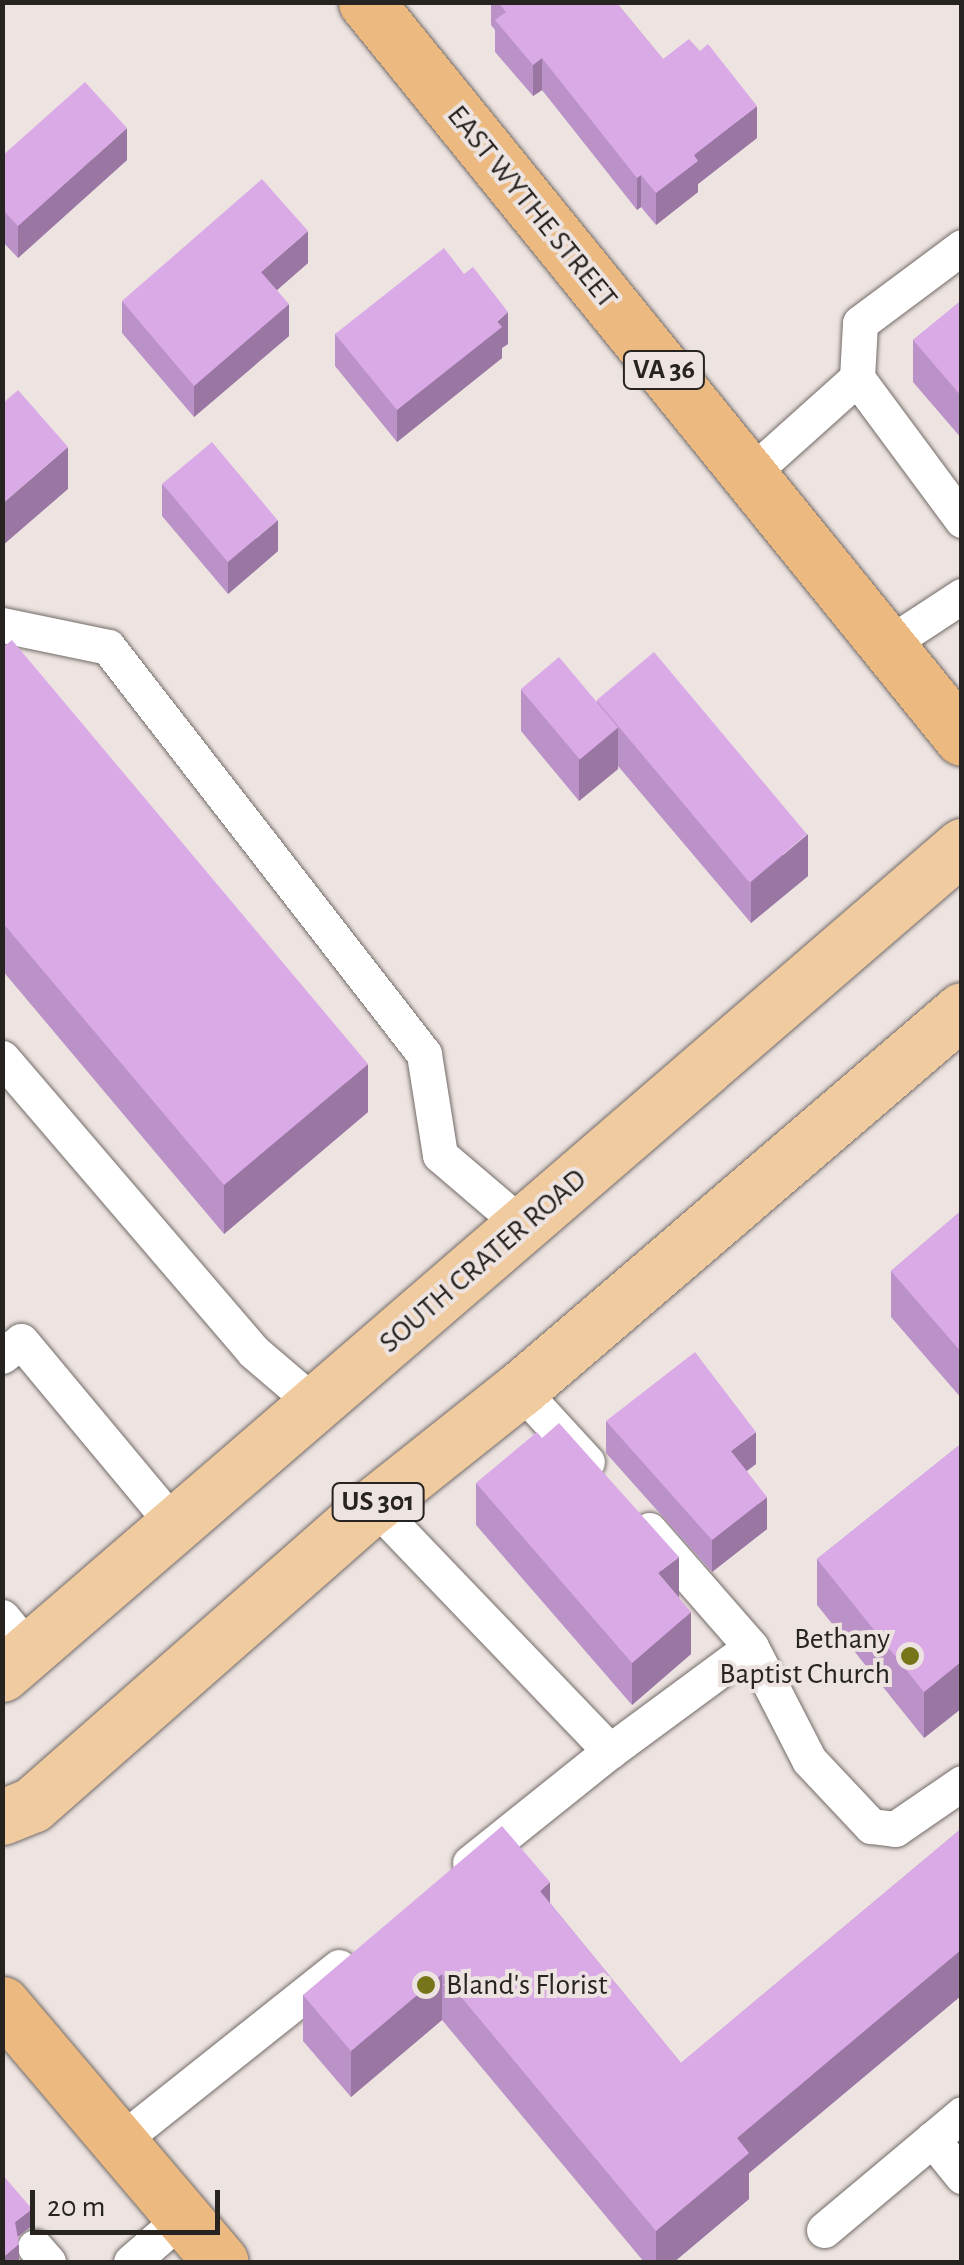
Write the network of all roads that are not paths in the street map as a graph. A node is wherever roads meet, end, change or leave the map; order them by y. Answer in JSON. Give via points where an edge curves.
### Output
{"nodes":[{"id":1,"x":366,"y":2,"type":"edge"},
{"id":2,"x":962,"y":247,"type":"edge"},
{"id":3,"x":857,"y":378,"type":"junction"},
{"id":4,"x":749,"y":474,"type":"junction"},
{"id":5,"x":962,"y":520,"type":"edge"},
{"id":6,"x":962,"y":596,"type":"edge"},
{"id":7,"x":2,"y":625,"type":"edge"},
{"id":8,"x":887,"y":645,"type":"junction"},
{"id":9,"x":962,"y":738,"type":"edge"},
{"id":10,"x":962,"y":846,"type":"edge"},
{"id":11,"x":962,"y":1010,"type":"edge"},
{"id":12,"x":2,"y":1058,"type":"edge"},
{"id":13,"x":522,"y":1225,"type":"junction"},
{"id":14,"x":2,"y":1356,"type":"edge"},
{"id":15,"x":520,"y":1390,"type":"junction"},
{"id":16,"x":316,"y":1406,"type":"junction"},
{"id":17,"x":374,"y":1504,"type":"junction"},
{"id":18,"x":176,"y":1527,"type":"junction"},
{"id":19,"x":12,"y":1647,"type":"edge"},
{"id":20,"x":751,"y":1648,"type":"junction"},
{"id":21,"x":610,"y":1752,"type":"junction"},
{"id":22,"x":962,"y":1783,"type":"edge"},
{"id":23,"x":2,"y":1817,"type":"edge"},
{"id":24,"x":441,"y":1886,"type":"edge"},
{"id":25,"x":364,"y":1946,"type":"edge"},
{"id":26,"x":8,"y":2021,"type":"edge"},
{"id":27,"x":962,"y":2114,"type":"edge"},
{"id":28,"x":932,"y":2139,"type":"junction"},
{"id":29,"x":120,"y":2142,"type":"junction"},
{"id":30,"x":962,"y":2176,"type":"edge"},
{"id":31,"x":183,"y":2217,"type":"junction"},
{"id":32,"x":824,"y":2230,"type":"dead end"},
{"id":33,"x":131,"y":2262,"type":"edge"},
{"id":34,"x":221,"y":2262,"type":"edge"}],
"edges":[{"from":1,"to":4,"type":"highway","name":"EAST WYTHE STREET","number":"VA 36"},
{"from":2,"to":3,"type":"lane","via":[[860,323]]},
{"from":3,"to":4,"type":"lane"},
{"from":3,"to":5,"type":"lane"},
{"from":4,"to":8,"type":"highway","name":"EAST WYTHE STREET","number":"VA 36"},
{"from":6,"to":8,"type":"lane"},
{"from":7,"to":13,"type":"lane","via":[[108,646],[424,1054],[440,1155]]},
{"from":8,"to":9,"type":"highway","name":"EAST WYTHE STREET","number":"VA 36"},
{"from":10,"to":13,"type":"main road","name":"SOUTH CRATER ROAD"},
{"from":11,"to":15,"type":"main road","number":"US 301"},
{"from":12,"to":16,"type":"lane","via":[[254,1352]]},
{"from":13,"to":16,"type":"main road","name":"SOUTH CRATER ROAD"},
{"from":14,"to":18,"type":"lane","via":[[20,1342]]},
{"from":15,"to":17,"type":"main road","number":"US 301"},
{"from":15,"to":20,"type":"lane"},
{"from":16,"to":18,"type":"main road","name":"SOUTH CRATER ROAD"},
{"from":17,"to":21,"type":"lane"},
{"from":17,"to":23,"type":"main road","number":"US 301","via":[[32,1805]]},
{"from":18,"to":19,"type":"main road","name":"SOUTH CRATER ROAD"},
{"from":20,"to":21,"type":"lane"},
{"from":20,"to":22,"type":"lane","via":[[809,1760],[871,1826],[895,1829]]},
{"from":21,"to":24,"type":"lane"},
{"from":25,"to":29,"type":"lane"},
{"from":26,"to":29,"type":"highway"},
{"from":27,"to":28,"type":"lane"},
{"from":28,"to":30,"type":"lane"},
{"from":28,"to":32,"type":"lane"},
{"from":29,"to":31,"type":"highway"},
{"from":31,"to":33,"type":"lane"},
{"from":31,"to":34,"type":"highway"}]}
